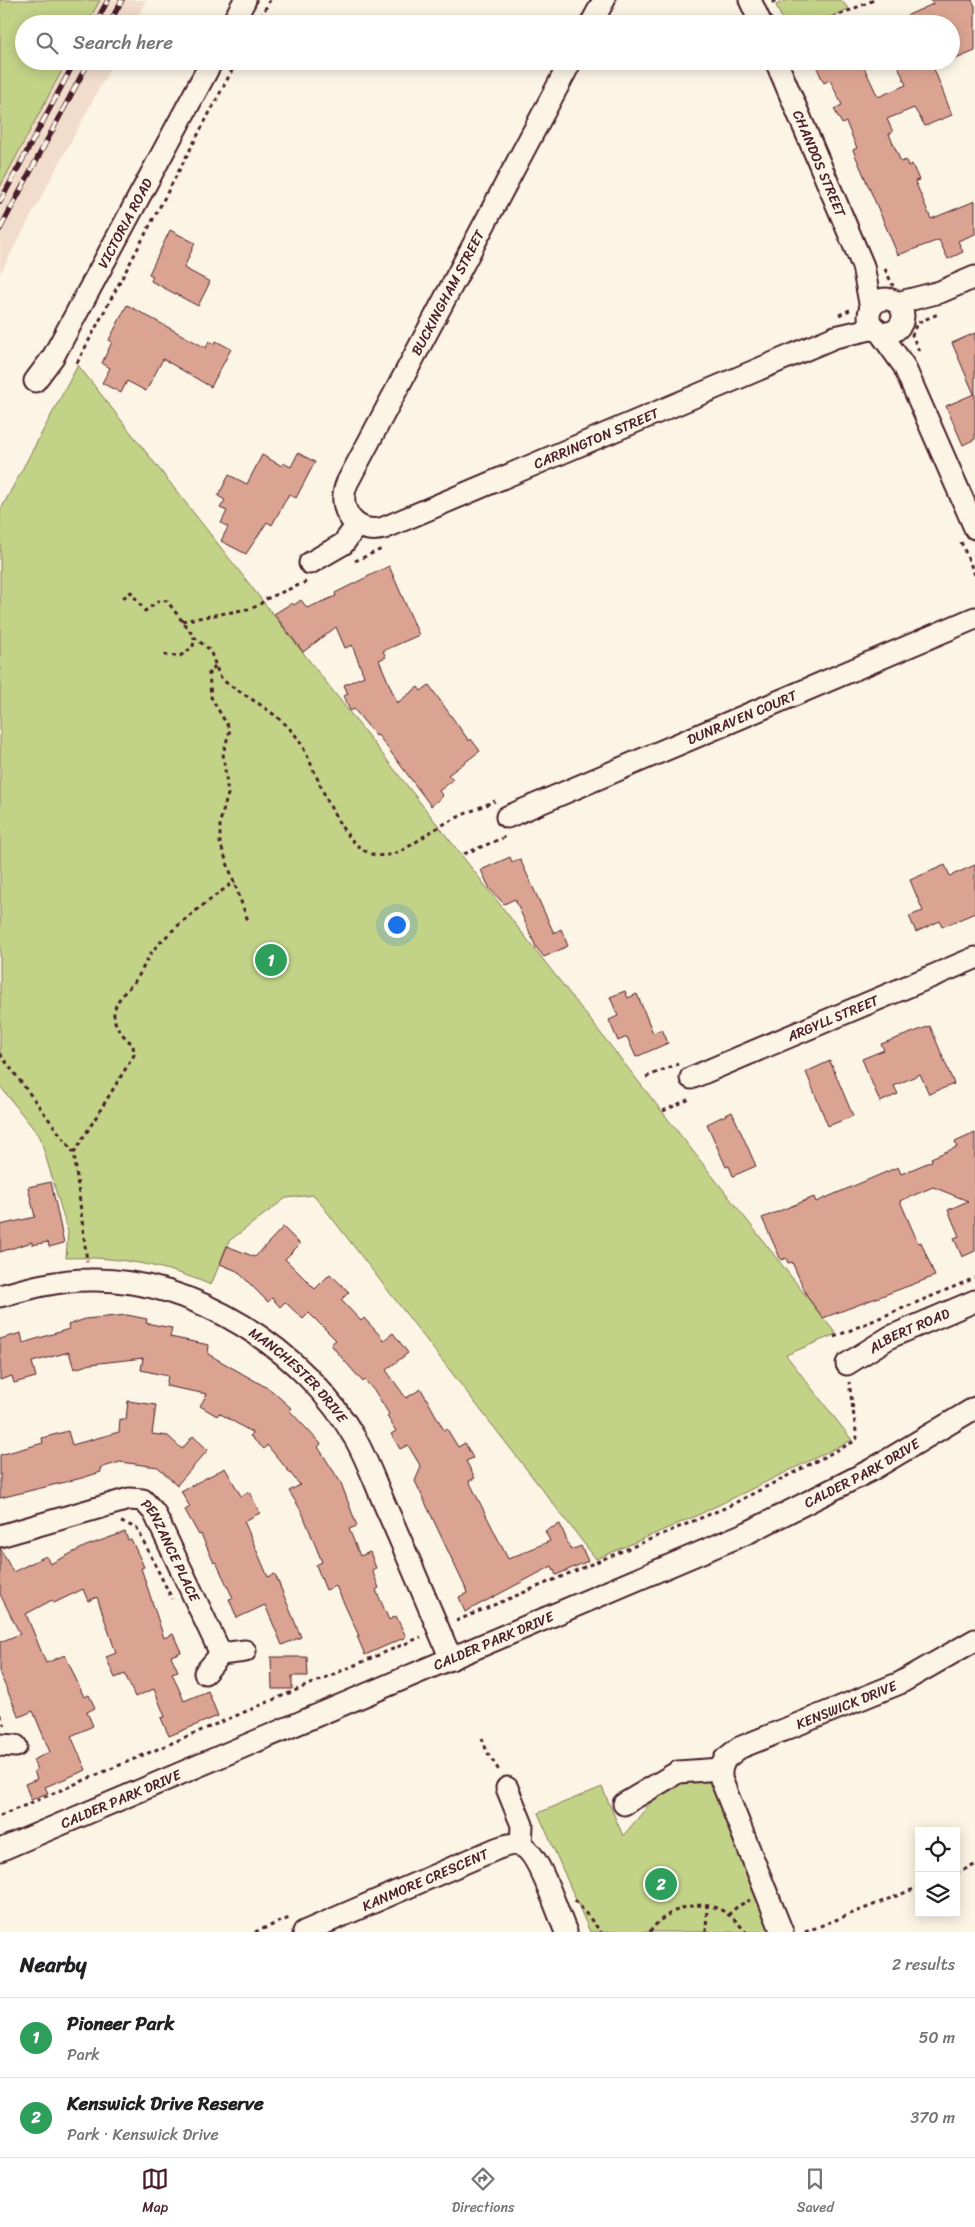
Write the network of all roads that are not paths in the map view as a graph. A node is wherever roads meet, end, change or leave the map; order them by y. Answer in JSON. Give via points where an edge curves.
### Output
{"nodes":[{"id":1,"x":245,"y":0,"type":"edge"},
{"id":2,"x":604,"y":0,"type":"edge"},
{"id":3,"x":750,"y":0,"type":"edge"},
{"id":4,"x":237,"y":15,"type":"edge"},
{"id":5,"x":596,"y":15,"type":"edge"},
{"id":6,"x":756,"y":15,"type":"edge"},
{"id":7,"x":207,"y":70,"type":"edge"},
{"id":8,"x":566,"y":70,"type":"edge"},
{"id":9,"x":780,"y":70,"type":"edge"},
{"id":10,"x":863,"y":266,"type":"junction"},
{"id":11,"x":975,"y":277,"type":"edge"},
{"id":12,"x":898,"y":306,"type":"junction"},
{"id":13,"x":870,"y":318,"type":"junction"},
{"id":14,"x":912,"y":359,"type":"junction"},
{"id":15,"x":35,"y":381,"type":"dead end"},
{"id":16,"x":358,"y":525,"type":"junction"},
{"id":17,"x":967,"y":534,"type":"edge"},
{"id":18,"x":310,"y":567,"type":"road end"},
{"id":19,"x":975,"y":618,"type":"edge"},
{"id":20,"x":507,"y":817,"type":"road end"},
{"id":21,"x":975,"y":958,"type":"edge"},
{"id":22,"x":691,"y":1078,"type":"dead end"},
{"id":23,"x":0,"y":1296,"type":"edge"},
{"id":24,"x":975,"y":1300,"type":"edge"},
{"id":25,"x":847,"y":1364,"type":"road end"},
{"id":26,"x":975,"y":1408,"type":"edge"},
{"id":27,"x":0,"y":1536,"type":"edge"},
{"id":28,"x":975,"y":1640,"type":"edge"},
{"id":29,"x":245,"y":1651,"type":"dead end"},
{"id":30,"x":221,"y":1654,"type":"junction"},
{"id":31,"x":452,"y":1659,"type":"junction"},
{"id":32,"x":205,"y":1673,"type":"dead end"},
{"id":33,"x":721,"y":1769,"type":"junction"},
{"id":34,"x":507,"y":1788,"type":"road end"},
{"id":35,"x":624,"y":1804,"type":"dead end"},
{"id":36,"x":522,"y":1845,"type":"junction"},
{"id":37,"x":0,"y":1850,"type":"edge"},
{"id":38,"x":312,"y":1930,"type":"edge"},
{"id":39,"x":566,"y":1932,"type":"edge"},
{"id":40,"x":782,"y":1932,"type":"edge"}],
"edges":[{"from":1,"to":4,"type":"street"},
{"from":2,"to":5,"type":"street"},
{"from":3,"to":6,"type":"street"},
{"from":7,"to":15,"type":"street","name":"VICTORIA ROAD","via":[[57,349]]},
{"from":8,"to":16,"type":"street","name":"BUCKINGHAM STREET","via":[[347,483],[343,502],[346,512]]},
{"from":9,"to":10,"type":"street","name":"CHANDOS STREET"},
{"from":10,"to":12,"type":"street"},
{"from":10,"to":13,"type":"street"},
{"from":11,"to":12,"type":"street","via":[[941,302]]},
{"from":12,"to":13,"type":"street","via":[[878,301]]},
{"from":12,"to":13,"type":"street","via":[[890,332]]},
{"from":12,"to":14,"type":"street"},
{"from":13,"to":14,"type":"street"},
{"from":13,"to":16,"type":"street","name":"CARRINGTON STREET","via":[[833,328],[384,528],[370,530]]},
{"from":14,"to":17,"type":"street"},
{"from":16,"to":18,"type":"street","via":[[343,544]]},
{"from":19,"to":20,"type":"street","name":"DUNRAVEN COURT"},
{"from":21,"to":22,"type":"street","name":"ARGYLL STREET"},
{"from":23,"to":31,"type":"street","name":"MANCHESTER DRIVE","via":[[90,1267],[183,1297],[226,1316],[294,1364],[324,1395],[356,1440],[433,1629]]},
{"from":24,"to":25,"type":"street","name":"ALBERT ROAD","via":[[890,1337]]},
{"from":26,"to":31,"type":"street","name":"CALDER PARK DRIVE","via":[[871,1470],[758,1528]]},
{"from":27,"to":30,"type":"street","name":"PENZANCE PLACE","via":[[129,1499],[144,1500],[154,1512]]},
{"from":28,"to":33,"type":"street","name":"KENSWICK DRIVE","via":[[900,1683],[739,1748],[725,1760]]},
{"from":29,"to":30,"type":"street"},
{"from":30,"to":32,"type":"street"},
{"from":31,"to":37,"type":"street","name":"CALDER PARK DRIVE"},
{"from":33,"to":35,"type":"street","via":[[678,1772]]},
{"from":33,"to":40,"type":"street","via":[[724,1788]]},
{"from":34,"to":36,"type":"street","via":[[522,1825]]},
{"from":36,"to":38,"type":"street","name":"KANMORE CRESCENT","via":[[496,1849]]},
{"from":36,"to":39,"type":"street","via":[[533,1856]]}]}
